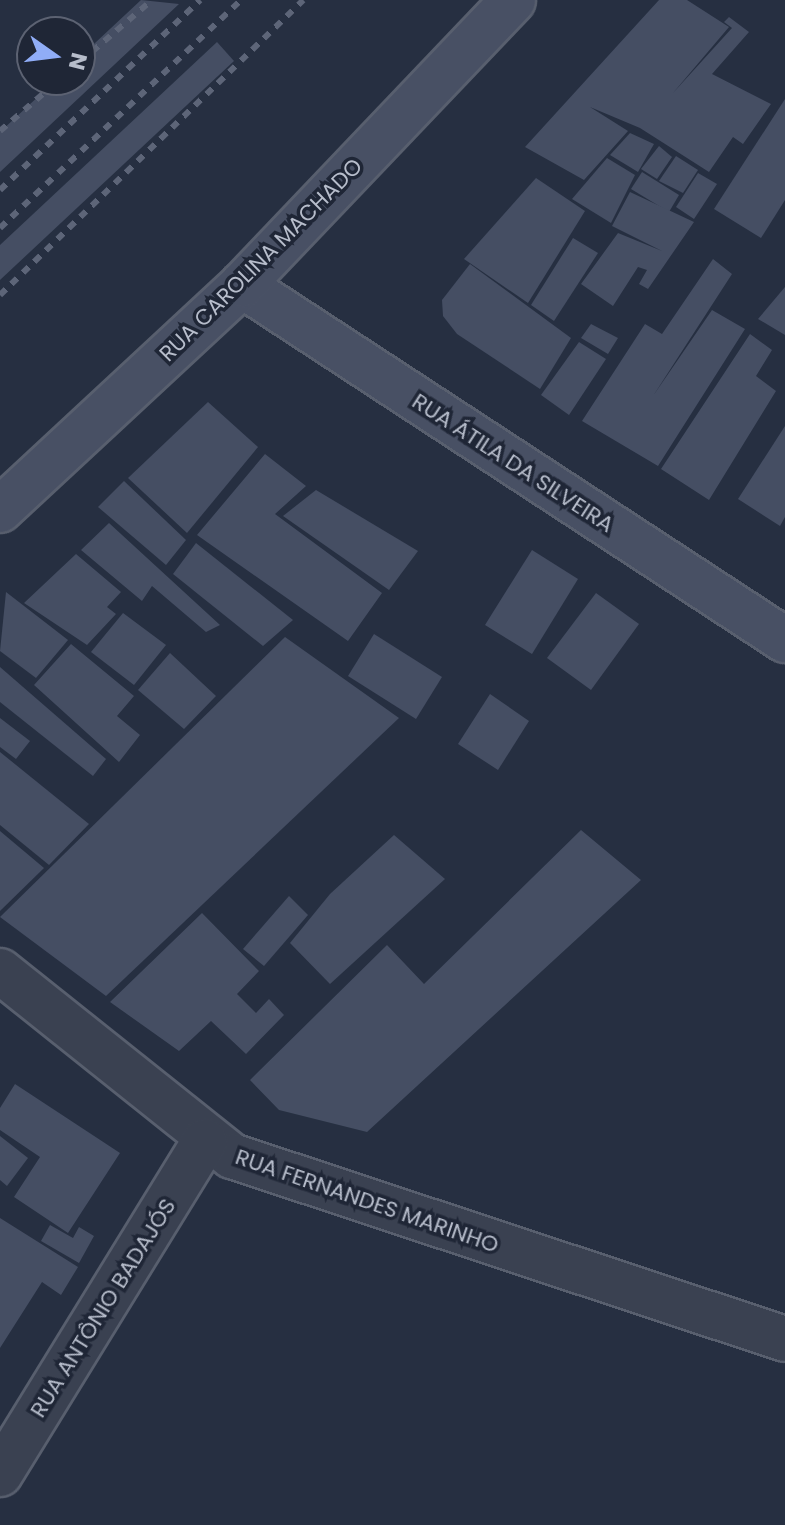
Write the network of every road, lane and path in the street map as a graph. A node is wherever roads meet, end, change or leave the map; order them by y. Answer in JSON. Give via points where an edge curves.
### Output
{"nodes":[{"id":1,"x":513,"y":0,"type":"edge"},
{"id":2,"x":242,"y":285,"type":"junction"},
{"id":3,"x":0,"y":510,"type":"edge"},
{"id":4,"x":785,"y":640,"type":"edge"},
{"id":5,"x":0,"y":971,"type":"edge"},
{"id":6,"x":205,"y":1141,"type":"junction"},
{"id":7,"x":785,"y":1339,"type":"edge"},
{"id":8,"x":0,"y":1474,"type":"edge"}],
"edges":[{"from":1,"to":2,"type":"main road","name":"RUA CAROLINA MACHADO"},
{"from":2,"to":3,"type":"main road","name":"RUA CAROLINA MACHADO"},
{"from":2,"to":4,"type":"main road","name":"RUA ÁTILA DA SILVEIRA"},
{"from":5,"to":6,"type":"street","name":"RUA FERNANDES MARINHO"},
{"from":6,"to":7,"type":"street","name":"RUA FERNANDES MARINHO","via":[[265,1171]]},
{"from":6,"to":8,"type":"street","name":"RUA ANTÔNIO BADAJÓS"}]}
